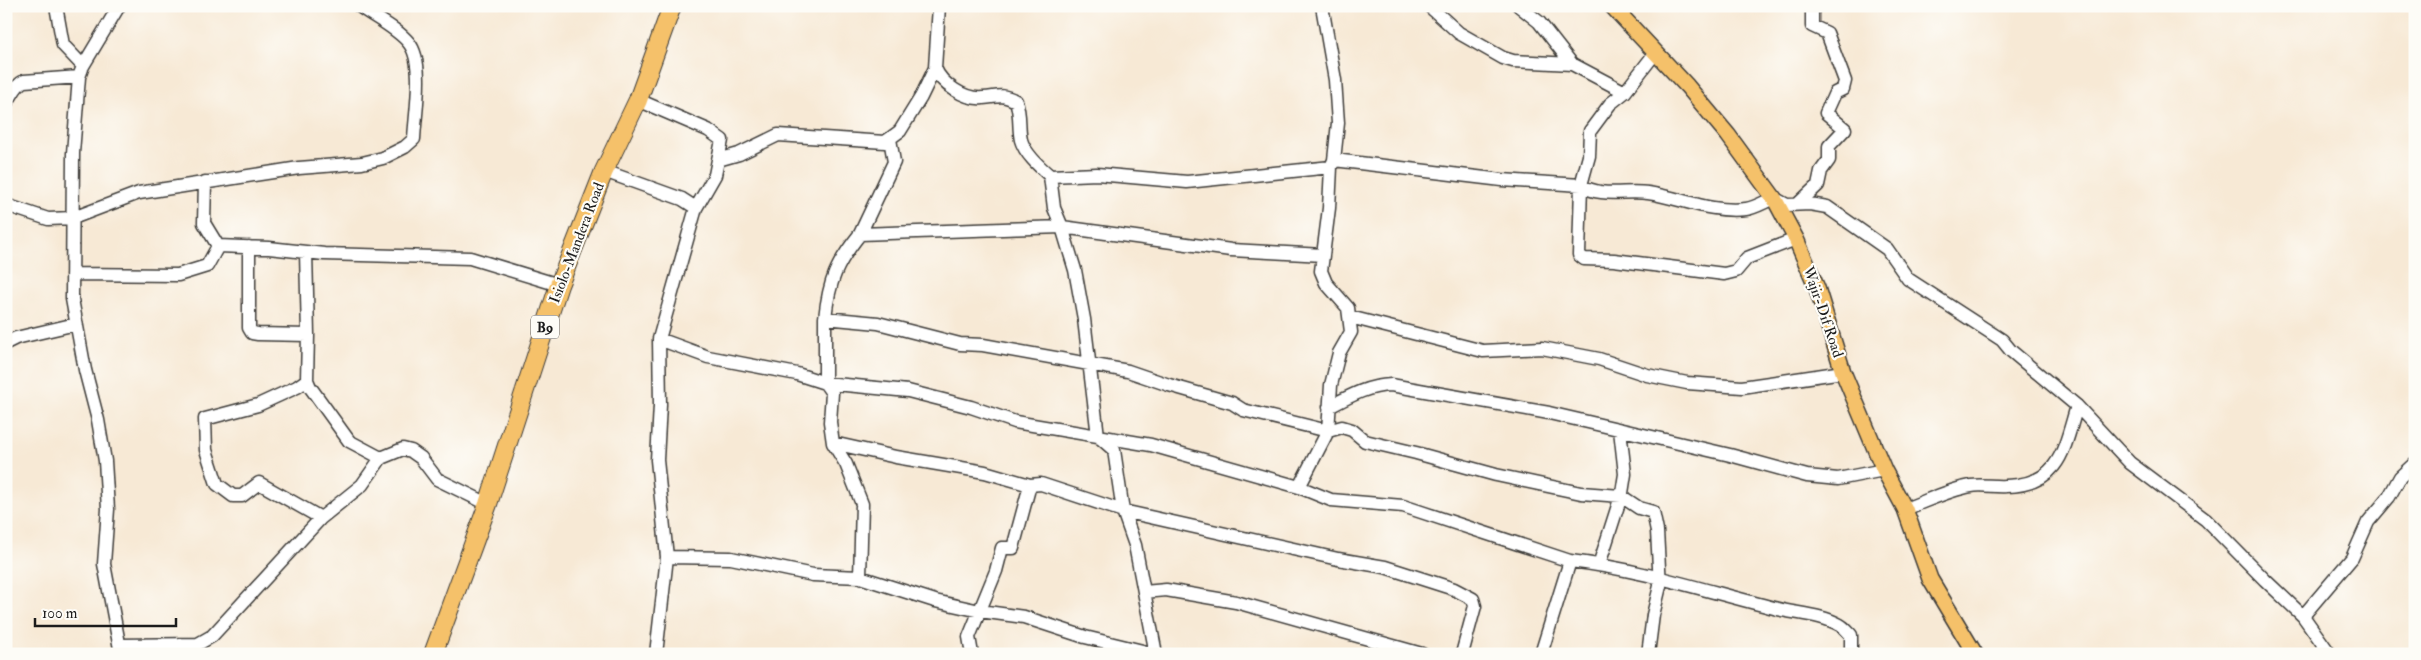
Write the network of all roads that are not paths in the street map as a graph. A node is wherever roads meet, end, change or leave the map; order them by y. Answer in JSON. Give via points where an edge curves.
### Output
{"nodes":[{"id":1,"x":56,"y":6,"type":"edge"},
{"id":2,"x":119,"y":6,"type":"edge"},
{"id":3,"x":359,"y":6,"type":"edge"},
{"id":4,"x":672,"y":6,"type":"edge"},
{"id":5,"x":939,"y":6,"type":"edge"},
{"id":6,"x":1322,"y":6,"type":"edge"},
{"id":7,"x":1430,"y":6,"type":"edge"},
{"id":8,"x":1519,"y":6,"type":"edge"},
{"id":9,"x":1612,"y":6,"type":"edge"},
{"id":10,"x":1815,"y":6,"type":"edge"},
{"id":11,"x":1656,"y":52,"type":"junction"},
{"id":12,"x":1572,"y":64,"type":"junction"},
{"id":13,"x":935,"y":68,"type":"junction"},
{"id":14,"x":81,"y":71,"type":"junction"},
{"id":15,"x":1625,"y":92,"type":"junction"},
{"id":16,"x":638,"y":100,"type":"junction"},
{"id":17,"x":6,"y":103,"type":"edge"},
{"id":18,"x":890,"y":139,"type":"junction"},
{"id":19,"x":718,"y":160,"type":"junction"},
{"id":20,"x":1332,"y":164,"type":"junction"},
{"id":21,"x":604,"y":171,"type":"junction"},
{"id":22,"x":1050,"y":176,"type":"junction"},
{"id":23,"x":205,"y":182,"type":"junction"},
{"id":24,"x":1581,"y":185,"type":"junction"},
{"id":25,"x":1774,"y":198,"type":"junction"},
{"id":26,"x":1799,"y":203,"type":"junction"},
{"id":27,"x":6,"y":205,"type":"edge"},
{"id":28,"x":696,"y":208,"type":"junction"},
{"id":29,"x":73,"y":218,"type":"junction"},
{"id":30,"x":1062,"y":227,"type":"junction"},
{"id":31,"x":860,"y":234,"type":"junction"},
{"id":32,"x":1796,"y":238,"type":"junction"},
{"id":33,"x":218,"y":246,"type":"junction"},
{"id":34,"x":249,"y":248,"type":"junction"},
{"id":35,"x":306,"y":252,"type":"junction"},
{"id":36,"x":1323,"y":255,"type":"junction"},
{"id":37,"x":72,"y":274,"type":"junction"},
{"id":38,"x":559,"y":286,"type":"junction"},
{"id":39,"x":1350,"y":317,"type":"junction"},
{"id":40,"x":825,"y":318,"type":"junction"},
{"id":41,"x":76,"y":324,"type":"junction"},
{"id":42,"x":308,"y":335,"type":"junction"},
{"id":43,"x":659,"y":339,"type":"junction"},
{"id":44,"x":6,"y":343,"type":"edge"},
{"id":45,"x":1088,"y":364,"type":"junction"},
{"id":46,"x":1844,"y":372,"type":"junction"},
{"id":47,"x":306,"y":380,"type":"junction"},
{"id":48,"x":825,"y":383,"type":"junction"},
{"id":49,"x":2077,"y":406,"type":"junction"},
{"id":50,"x":1329,"y":408,"type":"junction"},
{"id":51,"x":1620,"y":430,"type":"junction"},
{"id":52,"x":1328,"y":431,"type":"junction"},
{"id":53,"x":1098,"y":436,"type":"junction"},
{"id":54,"x":833,"y":443,"type":"junction"},
{"id":55,"x":381,"y":458,"type":"junction"},
{"id":56,"x":2415,"y":463,"type":"edge"},
{"id":57,"x":1884,"y":470,"type":"junction"},
{"id":58,"x":1030,"y":485,"type":"junction"},
{"id":59,"x":1299,"y":487,"type":"junction"},
{"id":60,"x":1621,"y":496,"type":"junction"},
{"id":61,"x":488,"y":504,"type":"junction"},
{"id":62,"x":1905,"y":509,"type":"junction"},
{"id":63,"x":1123,"y":511,"type":"junction"},
{"id":64,"x":321,"y":518,"type":"junction"},
{"id":65,"x":668,"y":557,"type":"junction"},
{"id":66,"x":1570,"y":561,"type":"junction"},
{"id":67,"x":1599,"y":565,"type":"junction"},
{"id":68,"x":860,"y":577,"type":"junction"},
{"id":69,"x":1659,"y":577,"type":"junction"},
{"id":70,"x":1144,"y":592,"type":"junction"},
{"id":71,"x":980,"y":611,"type":"junction"},
{"id":72,"x":2303,"y":616,"type":"junction"},
{"id":73,"x":121,"y":649,"type":"edge"},
{"id":74,"x":200,"y":649,"type":"edge"},
{"id":75,"x":433,"y":654,"type":"edge"},
{"id":76,"x":656,"y":654,"type":"edge"},
{"id":77,"x":972,"y":654,"type":"edge"},
{"id":78,"x":1155,"y":654,"type":"edge"},
{"id":79,"x":1422,"y":654,"type":"edge"},
{"id":80,"x":1462,"y":654,"type":"edge"},
{"id":81,"x":1541,"y":654,"type":"edge"},
{"id":82,"x":1648,"y":654,"type":"edge"},
{"id":83,"x":1852,"y":654,"type":"edge"},
{"id":84,"x":1975,"y":654,"type":"edge"},
{"id":85,"x":2330,"y":654,"type":"edge"}],
"edges":[{"from":1,"to":14,"type":"street","via":[[63,45]]},
{"from":2,"to":14,"type":"street"},
{"from":3,"to":23,"type":"street","via":[[395,30],[416,55],[414,139],[406,147],[383,158],[362,163],[299,168]]},
{"from":4,"to":16,"type":"highway","name":"Isiolo-Mandera Road","number":"B9"},
{"from":5,"to":13,"type":"street"},
{"from":6,"to":20,"type":"street","via":[[1335,80],[1338,123]]},
{"from":7,"to":12,"type":"street","via":[[1459,32],[1503,58]]},
{"from":8,"to":12,"type":"street","via":[[1539,22]]},
{"from":9,"to":11,"type":"main road","name":"Wajir-Dif Road"},
{"from":10,"to":26,"type":"street","via":[[1812,26],[1827,33],[1845,81],[1843,89],[1835,93],[1826,114],[1845,129],[1830,146],[1818,185]]},
{"from":11,"to":15,"type":"street"},
{"from":11,"to":25,"type":"main road","name":"Wajir-Dif Road","via":[[1728,135]]},
{"from":12,"to":15,"type":"street"},
{"from":13,"to":18,"type":"street","via":[[900,131]]},
{"from":13,"to":22,"type":"street","via":[[942,80],[964,94],[982,99],[1004,95],[1016,101],[1021,114],[1021,140],[1035,162]]},
{"from":14,"to":17,"type":"street","via":[[24,80]]},
{"from":14,"to":29,"type":"street","via":[[73,153]]},
{"from":15,"to":24,"type":"street","via":[[1610,104],[1590,131],[1589,156]]},
{"from":16,"to":19,"type":"street","via":[[708,130],[722,140]]},
{"from":16,"to":21,"type":"highway","name":"Isiolo-Mandera Road","number":"B9"},
{"from":18,"to":19,"type":"street","via":[[878,142],[778,135]]},
{"from":18,"to":31,"type":"street","via":[[894,162]]},
{"from":19,"to":28,"type":"street","via":[[715,175]]},
{"from":20,"to":22,"type":"street","via":[[1187,182],[1097,174]]},
{"from":20,"to":24,"type":"street"},
{"from":20,"to":36,"type":"street"},
{"from":21,"to":28,"type":"street","via":[[682,199]]},
{"from":21,"to":38,"type":"highway","name":"Isiolo-Mandera Road","number":"B9"},
{"from":22,"to":30,"type":"street","via":[[1054,208]]},
{"from":23,"to":29,"type":"street","via":[[139,193]]},
{"from":23,"to":33,"type":"street","via":[[204,223]]},
{"from":24,"to":25,"type":"street","via":[[1591,192],[1647,193],[1706,208],[1747,209]]},
{"from":24,"to":32,"type":"street","via":[[1579,255],[1584,259],[1724,274],[1736,271],[1747,258]]},
{"from":25,"to":26,"type":"street","via":[[1787,204]]},
{"from":25,"to":32,"type":"main road","name":"Wajir-Dif Road"},
{"from":26,"to":49,"type":"street","via":[[1827,207],[1887,249],[1908,279],[2002,340]]},
{"from":27,"to":29,"type":"street","via":[[48,219]]},
{"from":28,"to":43,"type":"street"},
{"from":29,"to":37,"type":"street"},
{"from":30,"to":31,"type":"street"},
{"from":30,"to":36,"type":"street","via":[[1231,250]]},
{"from":30,"to":45,"type":"street","via":[[1075,270]]},
{"from":31,"to":40,"type":"street","via":[[841,257],[833,273]]},
{"from":32,"to":46,"type":"main road","name":"Wajir-Dif Road","via":[[1817,288]]},
{"from":33,"to":34,"type":"street"},
{"from":33,"to":37,"type":"street","via":[[207,266],[178,274]]},
{"from":34,"to":35,"type":"street"},
{"from":34,"to":42,"type":"street","via":[[249,328],[252,333]]},
{"from":35,"to":38,"type":"street","via":[[470,258]]},
{"from":35,"to":42,"type":"street"},
{"from":36,"to":39,"type":"street","via":[[1321,271],[1326,283],[1344,303]]},
{"from":37,"to":41,"type":"street"},
{"from":38,"to":61,"type":"highway","name":"Isiolo-Mandera Road","number":"B9"},
{"from":39,"to":46,"type":"street","via":[[1483,351],[1542,348],[1600,359],[1647,375],[1687,382],[1742,387]]},
{"from":39,"to":50,"type":"street","via":[[1350,332],[1339,353]]},
{"from":40,"to":45,"type":"street","via":[[878,323],[960,344],[983,345]]},
{"from":40,"to":48,"type":"street"},
{"from":41,"to":44,"type":"street"},
{"from":41,"to":73,"type":"street","via":[[105,461],[108,509],[104,564]]},
{"from":42,"to":47,"type":"street"},
{"from":43,"to":48,"type":"street","via":[[708,357],[797,374]]},
{"from":43,"to":65,"type":"street","via":[[657,460]]},
{"from":45,"to":52,"type":"street","via":[[1128,371],[1232,403],[1243,410]]},
{"from":45,"to":53,"type":"street"},
{"from":46,"to":57,"type":"main road","name":"Wajir-Dif Road"},
{"from":47,"to":55,"type":"street","via":[[349,441]]},
{"from":47,"to":64,"type":"street","via":[[258,405],[205,419],[206,450],[217,484],[233,496],[242,496],[259,483]]},
{"from":48,"to":53,"type":"street","via":[[908,390],[1015,422]]},
{"from":48,"to":54,"type":"street","via":[[832,393],[830,422]]},
{"from":49,"to":62,"type":"street","via":[[2059,458],[2048,475],[2031,483],[1972,486]]},
{"from":49,"to":72,"type":"street","via":[[2130,463],[2206,520]]},
{"from":50,"to":51,"type":"street","via":[[1359,391],[1391,385],[1549,413]]},
{"from":50,"to":52,"type":"street"},
{"from":51,"to":57,"type":"street","via":[[1807,476],[1838,479]]},
{"from":51,"to":60,"type":"street","via":[[1625,474]]},
{"from":52,"to":59,"type":"street"},
{"from":52,"to":60,"type":"street","via":[[1342,427],[1352,430],[1365,441],[1496,475],[1581,493]]},
{"from":53,"to":59,"type":"street","via":[[1151,446]]},
{"from":53,"to":63,"type":"street","via":[[1114,450]]},
{"from":54,"to":58,"type":"street","via":[[985,472]]},
{"from":54,"to":68,"type":"street","via":[[846,464],[862,504]]},
{"from":55,"to":61,"type":"street","via":[[403,449],[411,451],[437,478]]},
{"from":55,"to":64,"type":"street","via":[[362,485]]},
{"from":56,"to":72,"type":"street","via":[[2400,477],[2389,497],[2368,522],[2352,558]]},
{"from":57,"to":62,"type":"main road","name":"Wajir-Dif Road"},
{"from":58,"to":63,"type":"street","via":[[1041,484]]},
{"from":58,"to":71,"type":"street","via":[[1013,548],[1002,548]]},
{"from":59,"to":66,"type":"street","via":[[1331,500],[1404,506]]},
{"from":60,"to":67,"type":"street"},
{"from":60,"to":69,"type":"street","via":[[1653,512]]},
{"from":61,"to":75,"type":"highway","name":"Isiolo-Mandera Road","number":"B9"},
{"from":62,"to":84,"type":"main road","name":"Wajir-Dif Road","via":[[1930,579]]},
{"from":63,"to":70,"type":"street","via":[[1135,545]]},
{"from":63,"to":80,"type":"street","via":[[1385,567],[1454,589],[1473,599],[1475,606]]},
{"from":64,"to":74,"type":"street"},
{"from":65,"to":68,"type":"street","via":[[731,558],[813,575]]},
{"from":65,"to":76,"type":"street"},
{"from":66,"to":67,"type":"street"},
{"from":66,"to":81,"type":"street"},
{"from":67,"to":69,"type":"street"},
{"from":68,"to":71,"type":"street","via":[[935,601]]},
{"from":69,"to":82,"type":"street"},
{"from":69,"to":83,"type":"street","via":[[1842,625],[1851,635]]},
{"from":70,"to":78,"type":"street"},
{"from":70,"to":79,"type":"street","via":[[1166,590],[1236,602]]},
{"from":71,"to":77,"type":"street","via":[[969,637]]},
{"from":71,"to":78,"type":"street","via":[[1024,617],[1085,637]]},
{"from":72,"to":85,"type":"street"},
{"from":73,"to":74,"type":"street"}]}
